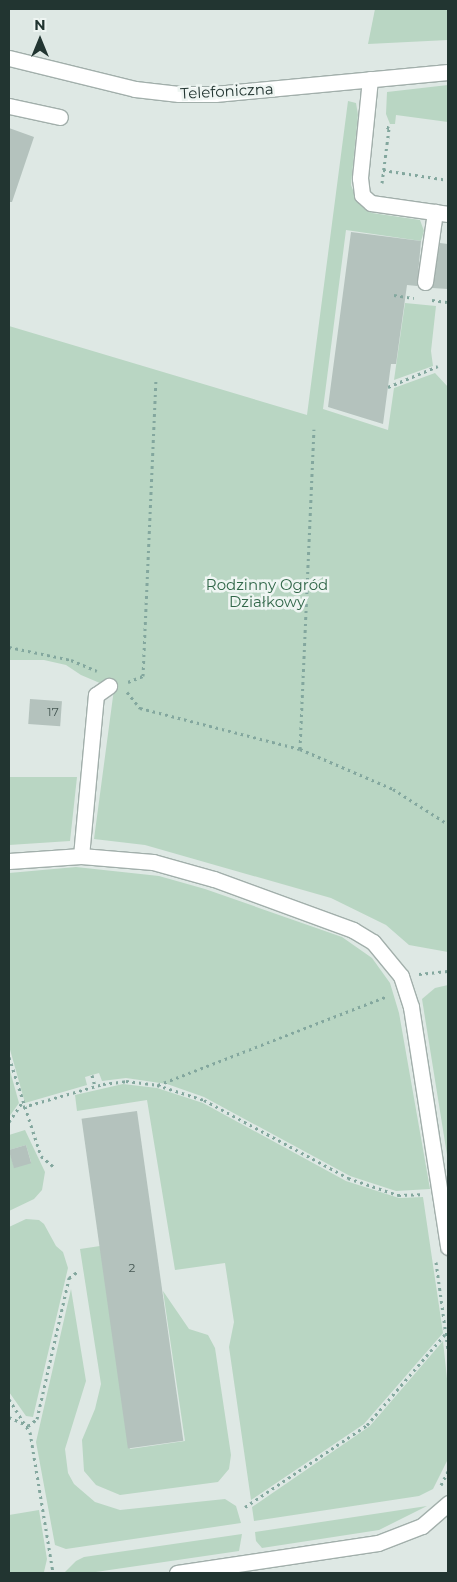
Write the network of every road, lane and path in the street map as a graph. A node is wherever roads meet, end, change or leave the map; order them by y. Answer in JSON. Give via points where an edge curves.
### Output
{"nodes":[{"id":1,"x":9,"y":58,"type":"edge"},
{"id":2,"x":448,"y":72,"type":"edge"},
{"id":3,"x":370,"y":79,"type":"junction"},
{"id":4,"x":9,"y":106,"type":"edge"},
{"id":5,"x":60,"y":117,"type":"dead end"},
{"id":6,"x":384,"y":170,"type":"dead end"},
{"id":7,"x":448,"y":180,"type":"edge"},
{"id":8,"x":441,"y":213,"type":"edge"},
{"id":9,"x":425,"y":282,"type":"dead end"},
{"id":10,"x":438,"y":366,"type":"dead end"},
{"id":11,"x":156,"y":381,"type":"dead end"},
{"id":12,"x":388,"y":387,"type":"dead end"},
{"id":13,"x":314,"y":429,"type":"dead end"},
{"id":14,"x":9,"y":647,"type":"edge"},
{"id":15,"x":114,"y":684,"type":"junction"},
{"id":16,"x":300,"y":749,"type":"junction"},
{"id":17,"x":448,"y":824,"type":"edge"},
{"id":18,"x":80,"y":856,"type":"junction"},
{"id":19,"x":9,"y":861,"type":"edge"},
{"id":20,"x":448,"y":971,"type":"edge"},
{"id":21,"x":404,"y":982,"type":"junction"},
{"id":22,"x":9,"y":1057,"type":"edge"},
{"id":23,"x":92,"y":1074,"type":"dead end"},
{"id":24,"x":158,"y":1085,"type":"junction"},
{"id":25,"x":95,"y":1086,"type":"junction"},
{"id":26,"x":23,"y":1105,"type":"junction"},
{"id":27,"x":9,"y":1122,"type":"edge"},
{"id":28,"x":53,"y":1166,"type":"dead end"},
{"id":29,"x":438,"y":1193,"type":"edge"},
{"id":30,"x":448,"y":1248,"type":"edge"},
{"id":31,"x":436,"y":1258,"type":"dead end"},
{"id":32,"x":77,"y":1272,"type":"dead end"},
{"id":33,"x":447,"y":1332,"type":"edge"},
{"id":34,"x":448,"y":1350,"type":"edge"},
{"id":35,"x":9,"y":1399,"type":"edge"},
{"id":36,"x":9,"y":1416,"type":"edge"},
{"id":37,"x":28,"y":1426,"type":"junction"},
{"id":38,"x":448,"y":1503,"type":"edge"},
{"id":39,"x":245,"y":1508,"type":"dead end"},
{"id":40,"x":53,"y":1573,"type":"edge"},
{"id":41,"x":177,"y":1573,"type":"edge"}],
"edges":[{"from":1,"to":3,"type":"street","name":"Telefoniczna","via":[[135,89],[179,94]]},
{"from":2,"to":3,"type":"street","name":"Telefoniczna"},
{"from":3,"to":8,"type":"street","via":[[360,178],[362,195],[371,204]]},
{"from":4,"to":5,"type":"street"},
{"from":6,"to":7,"type":"path"},
{"from":8,"to":9,"type":"street"},
{"from":10,"to":12,"type":"path"},
{"from":11,"to":15,"type":"path","via":[[144,676]]},
{"from":13,"to":16,"type":"path"},
{"from":14,"to":15,"type":"path","via":[[71,660]]},
{"from":15,"to":16,"type":"path","via":[[140,708]]},
{"from":15,"to":18,"type":"street","via":[[96,696]]},
{"from":16,"to":17,"type":"path","via":[[393,789]]},
{"from":18,"to":19,"type":"street"},
{"from":18,"to":21,"type":"street","via":[[118,858],[184,870],[344,926],[373,942]]},
{"from":20,"to":21,"type":"path"},
{"from":21,"to":24,"type":"path"},
{"from":21,"to":29,"type":"street"},
{"from":22,"to":26,"type":"path"},
{"from":23,"to":25,"type":"path"},
{"from":24,"to":25,"type":"path","via":[[126,1081]]},
{"from":24,"to":29,"type":"path","via":[[204,1100],[348,1178],[398,1196]]},
{"from":25,"to":26,"type":"path"},
{"from":26,"to":27,"type":"path"},
{"from":26,"to":28,"type":"path","via":[[41,1156]]},
{"from":29,"to":30,"type":"street"},
{"from":31,"to":33,"type":"path"},
{"from":32,"to":37,"type":"path","via":[[70,1278],[37,1419]]},
{"from":33,"to":34,"type":"path"},
{"from":33,"to":39,"type":"path","via":[[367,1425]]},
{"from":35,"to":37,"type":"path"},
{"from":36,"to":37,"type":"path"},
{"from":37,"to":40,"type":"path"},
{"from":38,"to":41,"type":"street","via":[[422,1526],[378,1543]]}]}
